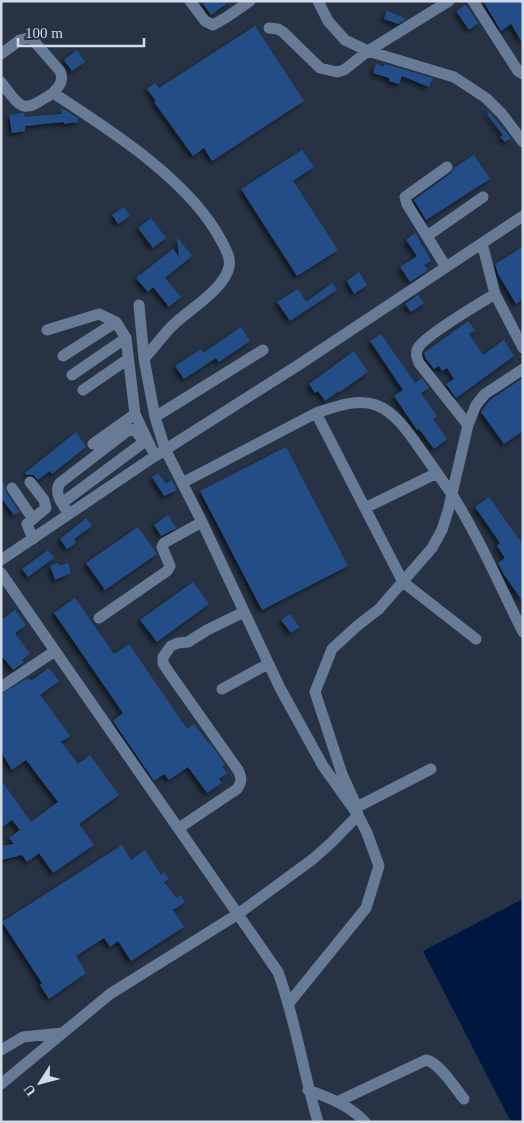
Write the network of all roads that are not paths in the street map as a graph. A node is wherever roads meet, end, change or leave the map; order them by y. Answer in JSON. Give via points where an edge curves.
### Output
{"nodes":[{"id":1,"x":190,"y":1,"type":"edge"},
{"id":2,"x":250,"y":1,"type":"edge"},
{"id":3,"x":318,"y":1,"type":"edge"},
{"id":4,"x":449,"y":1,"type":"edge"},
{"id":5,"x":473,"y":1,"type":"edge"},
{"id":6,"x":270,"y":28,"type":"dead end"},
{"id":7,"x":368,"y":51,"type":"junction"},
{"id":8,"x":1,"y":54,"type":"edge"},
{"id":9,"x":523,"y":74,"type":"edge"},
{"id":10,"x":1,"y":82,"type":"edge"},
{"id":11,"x":53,"y":93,"type":"junction"},
{"id":12,"x":523,"y":142,"type":"edge"},
{"id":13,"x":447,"y":167,"type":"dead end"},
{"id":14,"x":483,"y":197,"type":"dead end"},
{"id":15,"x":523,"y":216,"type":"edge"},
{"id":16,"x":426,"y":236,"type":"junction"},
{"id":17,"x":482,"y":243,"type":"junction"},
{"id":18,"x":446,"y":267,"type":"junction"},
{"id":19,"x":495,"y":294,"type":"junction"},
{"id":20,"x":139,"y":305,"type":"dead end"},
{"id":21,"x":116,"y":322,"type":"junction"},
{"id":22,"x":47,"y":330,"type":"dead end"},
{"id":23,"x":126,"y":338,"type":"junction"},
{"id":24,"x":523,"y":348,"type":"edge"},
{"id":25,"x":263,"y":350,"type":"dead end"},
{"id":26,"x":63,"y":356,"type":"dead end"},
{"id":27,"x":128,"y":359,"type":"junction"},
{"id":28,"x":144,"y":359,"type":"junction"},
{"id":29,"x":523,"y":369,"type":"edge"},
{"id":30,"x":72,"y":375,"type":"dead end"},
{"id":31,"x":83,"y":390,"type":"dead end"},
{"id":32,"x":316,"y":413,"type":"junction"},
{"id":33,"x":135,"y":414,"type":"junction"},
{"id":34,"x":155,"y":417,"type":"junction"},
{"id":35,"x":468,"y":425,"type":"junction"},
{"id":36,"x":144,"y":442,"type":"junction"},
{"id":37,"x":94,"y":444,"type":"dead end"},
{"id":38,"x":157,"y":454,"type":"junction"},
{"id":39,"x":437,"y":473,"type":"junction"},
{"id":40,"x":30,"y":482,"type":"dead end"},
{"id":41,"x":182,"y":483,"type":"junction"},
{"id":42,"x":12,"y":488,"type":"dead end"},
{"id":43,"x":452,"y":494,"type":"junction"},
{"id":44,"x":62,"y":503,"type":"junction"},
{"id":45,"x":365,"y":508,"type":"junction"},
{"id":46,"x":69,"y":514,"type":"junction"},
{"id":47,"x":33,"y":519,"type":"junction"},
{"id":48,"x":202,"y":522,"type":"junction"},
{"id":49,"x":33,"y":539,"type":"junction"},
{"id":50,"x":1,"y":560,"type":"edge"},
{"id":51,"x":1,"y":573,"type":"edge"},
{"id":52,"x":403,"y":582,"type":"junction"},
{"id":53,"x":244,"y":612,"type":"junction"},
{"id":54,"x":100,"y":618,"type":"dead end"},
{"id":55,"x":523,"y":632,"type":"edge"},
{"id":56,"x":476,"y":640,"type":"dead end"},
{"id":57,"x":55,"y":651,"type":"junction"},
{"id":58,"x":268,"y":664,"type":"junction"},
{"id":59,"x":1,"y":687,"type":"edge"},
{"id":60,"x":222,"y":689,"type":"dead end"},
{"id":61,"x":431,"y":769,"type":"dead end"},
{"id":62,"x":358,"y":811,"type":"junction"},
{"id":63,"x":180,"y":828,"type":"junction"},
{"id":64,"x":238,"y":914,"type":"junction"},
{"id":65,"x":289,"y":1002,"type":"junction"},
{"id":66,"x":62,"y":1033,"type":"junction"},
{"id":67,"x":1,"y":1050,"type":"edge"},
{"id":68,"x":1,"y":1084,"type":"edge"},
{"id":69,"x":308,"y":1090,"type":"junction"},
{"id":70,"x":464,"y":1099,"type":"dead end"},
{"id":71,"x":339,"y":1102,"type":"junction"},
{"id":72,"x":318,"y":1122,"type":"edge"},
{"id":73,"x":365,"y":1122,"type":"edge"}],
"edges":[{"from":1,"to":2,"type":"lane","via":[[213,25]]},
{"from":3,"to":7,"type":"lane","via":[[338,33]]},
{"from":4,"to":7,"type":"lane"},
{"from":5,"to":9,"type":"lane"},
{"from":6,"to":7,"type":"lane","via":[[284,32],[320,68],[329,71],[344,70]]},
{"from":7,"to":12,"type":"lane","via":[[454,77],[470,86],[502,114]]},
{"from":8,"to":11,"type":"lane","via":[[20,40],[30,38],[60,71],[61,83]]},
{"from":10,"to":11,"type":"lane","via":[[16,101],[27,107]]},
{"from":11,"to":28,"type":"lane","via":[[108,129],[164,173],[206,217],[229,254],[225,277],[172,327]]},
{"from":13,"to":16,"type":"lane","via":[[405,198]]},
{"from":14,"to":16,"type":"lane"},
{"from":15,"to":17,"type":"lane"},
{"from":16,"to":18,"type":"lane"},
{"from":17,"to":18,"type":"lane"},
{"from":17,"to":19,"type":"lane"},
{"from":18,"to":38,"type":"lane"},
{"from":19,"to":24,"type":"lane"},
{"from":19,"to":35,"type":"lane","via":[[432,335],[416,352],[419,363]]},
{"from":20,"to":28,"type":"lane"},
{"from":21,"to":22,"type":"lane","via":[[99,314]]},
{"from":21,"to":23,"type":"lane"},
{"from":21,"to":26,"type":"lane"},
{"from":23,"to":27,"type":"lane"},
{"from":23,"to":30,"type":"lane"},
{"from":25,"to":34,"type":"lane"},
{"from":27,"to":31,"type":"lane"},
{"from":27,"to":33,"type":"lane"},
{"from":28,"to":34,"type":"lane"},
{"from":29,"to":35,"type":"lane","via":[[485,394],[476,405]]},
{"from":32,"to":39,"type":"lane","via":[[347,404],[375,404],[391,413]]},
{"from":32,"to":41,"type":"lane"},
{"from":32,"to":45,"type":"lane"},
{"from":33,"to":37,"type":"lane"},
{"from":33,"to":38,"type":"lane"},
{"from":34,"to":38,"type":"lane"},
{"from":35,"to":43,"type":"lane"},
{"from":36,"to":38,"type":"lane"},
{"from":36,"to":44,"type":"lane"},
{"from":36,"to":44,"type":"lane","via":[[136,431],[130,429],[60,483],[57,488]]},
{"from":38,"to":41,"type":"lane"},
{"from":38,"to":46,"type":"lane"},
{"from":39,"to":43,"type":"lane"},
{"from":39,"to":45,"type":"lane"},
{"from":40,"to":47,"type":"lane","via":[[46,508]]},
{"from":41,"to":48,"type":"lane"},
{"from":42,"to":47,"type":"lane"},
{"from":43,"to":52,"type":"lane","via":[[442,530],[432,548]]},
{"from":43,"to":55,"type":"lane"},
{"from":44,"to":46,"type":"lane"},
{"from":45,"to":52,"type":"lane"},
{"from":46,"to":49,"type":"lane"},
{"from":47,"to":49,"type":"lane","via":[[27,524]]},
{"from":48,"to":53,"type":"lane"},
{"from":48,"to":54,"type":"lane","via":[[164,543],[163,552],[169,563],[167,571]]},
{"from":49,"to":50,"type":"lane"},
{"from":51,"to":57,"type":"lane"},
{"from":52,"to":56,"type":"lane"},
{"from":52,"to":62,"type":"lane","via":[[379,609],[332,649],[315,692]]},
{"from":53,"to":58,"type":"lane"},
{"from":53,"to":63,"type":"lane","via":[[188,642],[171,646],[163,657],[168,671],[242,777],[236,789]]},
{"from":57,"to":59,"type":"lane"},
{"from":57,"to":63,"type":"lane"},
{"from":58,"to":60,"type":"lane"},
{"from":58,"to":62,"type":"lane","via":[[323,766]]},
{"from":61,"to":62,"type":"lane"},
{"from":62,"to":64,"type":"lane","via":[[313,859]]},
{"from":62,"to":65,"type":"lane","via":[[379,866],[366,908]]},
{"from":63,"to":64,"type":"lane"},
{"from":64,"to":65,"type":"lane","via":[[278,972]]},
{"from":64,"to":66,"type":"lane","via":[[110,994]]},
{"from":65,"to":69,"type":"lane"},
{"from":66,"to":67,"type":"lane","via":[[23,1037]]},
{"from":66,"to":68,"type":"lane"},
{"from":69,"to":71,"type":"lane"},
{"from":69,"to":72,"type":"lane"},
{"from":70,"to":71,"type":"lane","via":[[438,1067],[426,1060]]},
{"from":71,"to":73,"type":"lane"}]}
